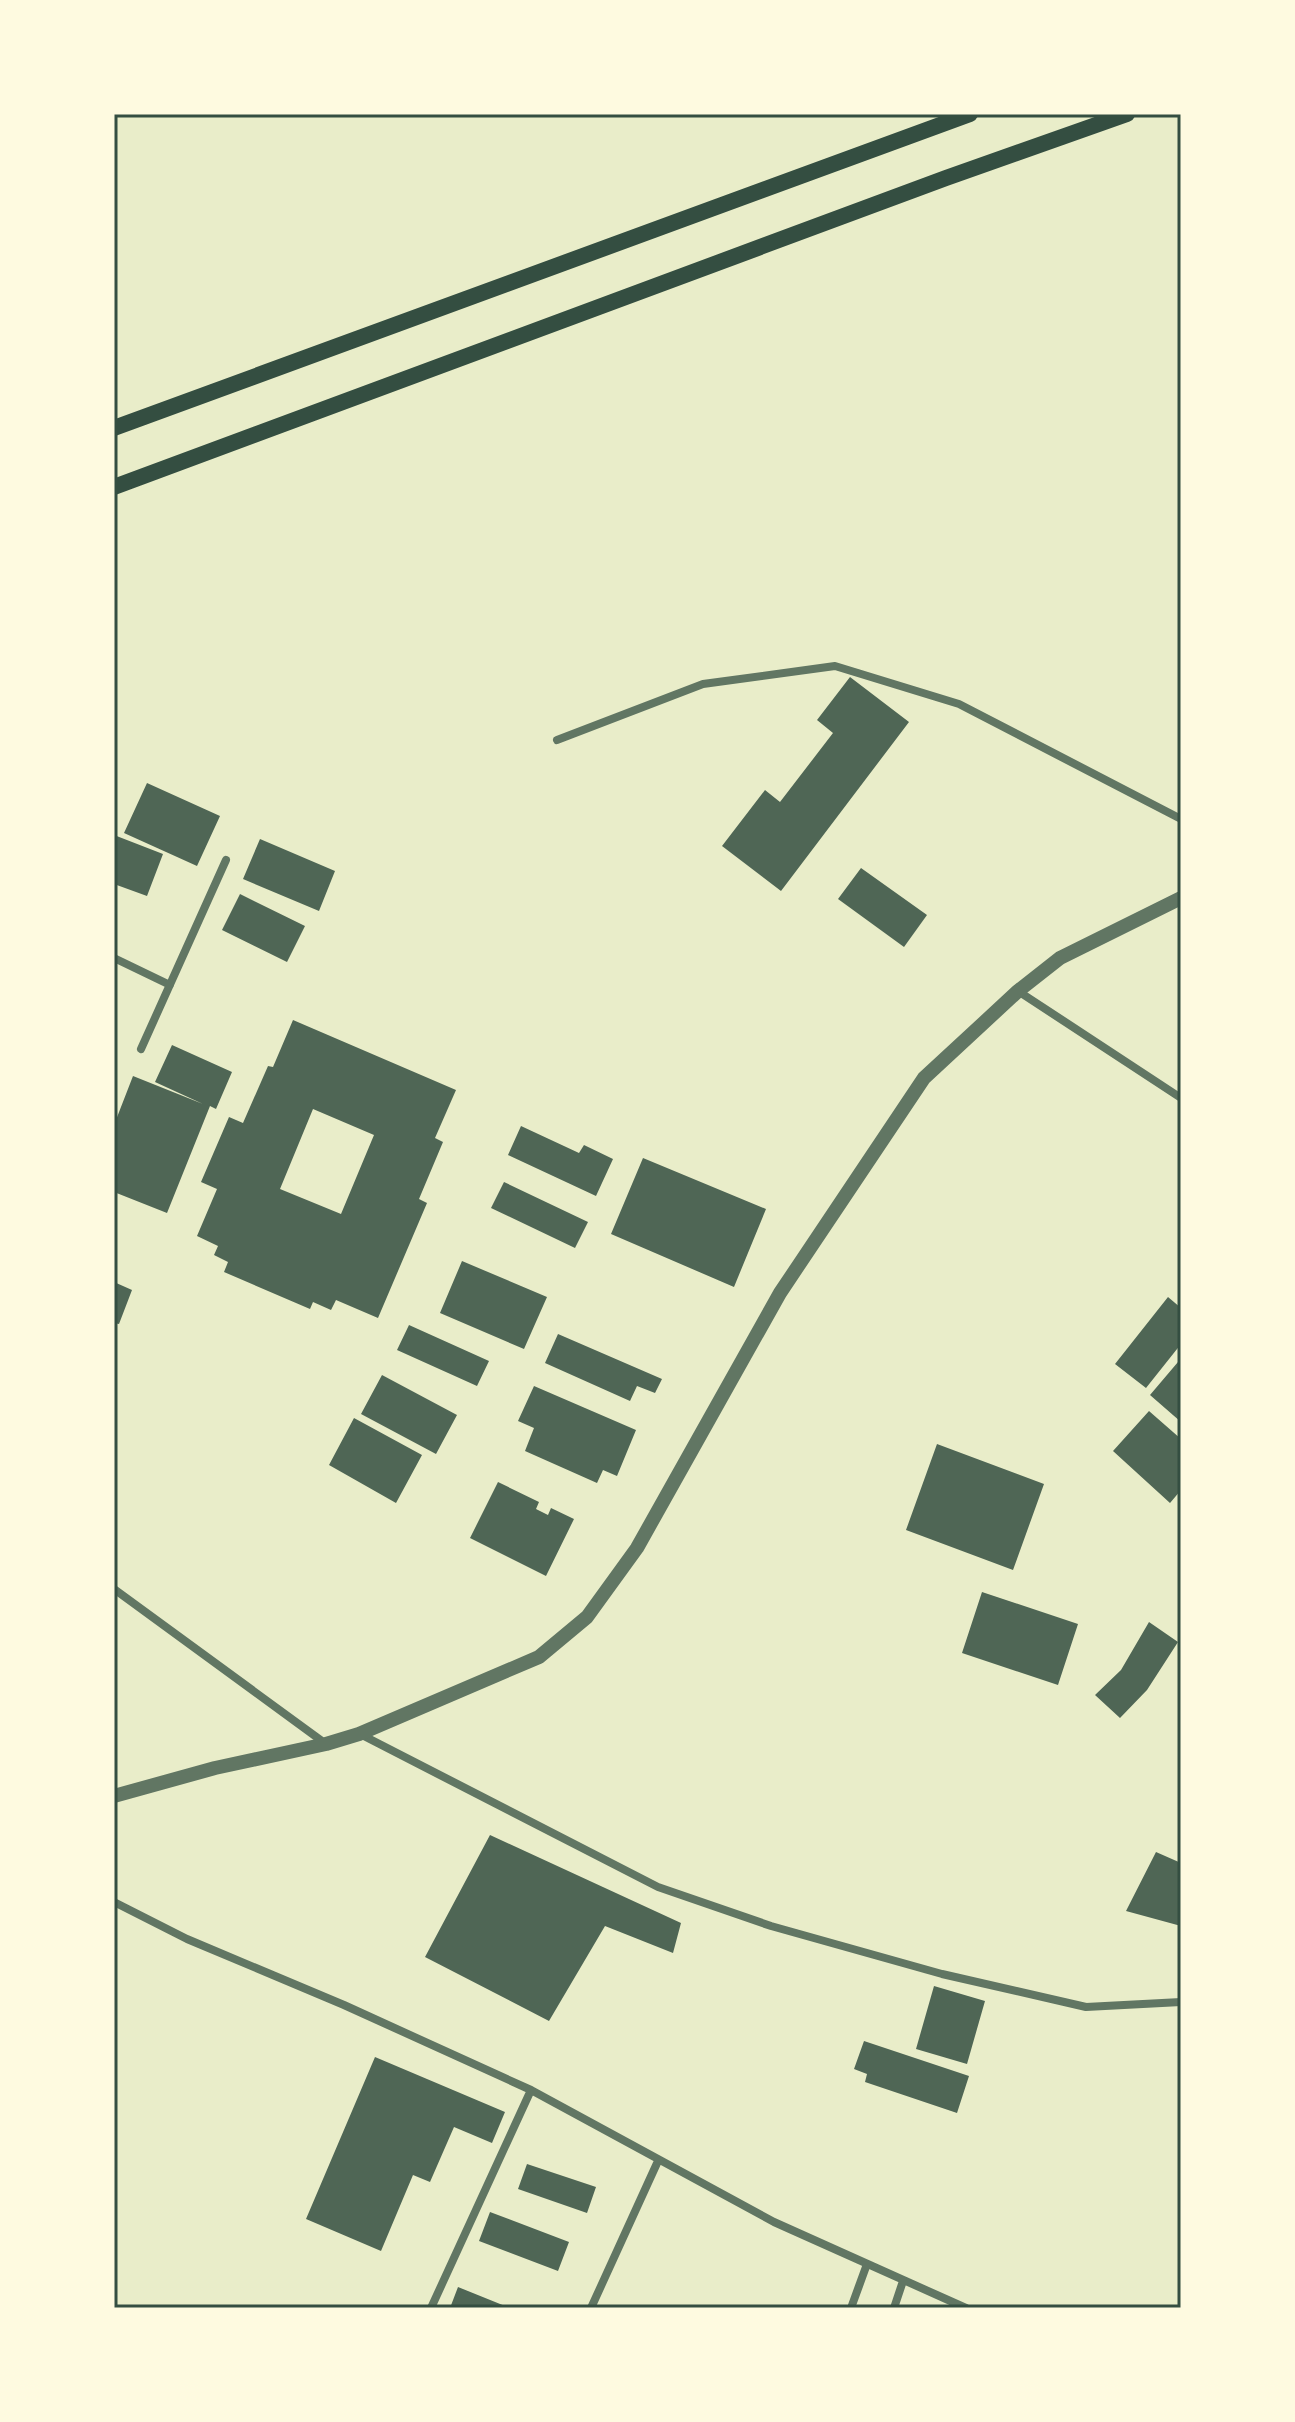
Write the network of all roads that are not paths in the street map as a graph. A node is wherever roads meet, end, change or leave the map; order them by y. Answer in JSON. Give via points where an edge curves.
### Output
{"nodes":[{"id":1,"x":970,"y":114,"type":"edge"},
{"id":2,"x":1127,"y":114,"type":"edge"},
{"id":3,"x":114,"y":428,"type":"edge"},
{"id":4,"x":114,"y":487,"type":"edge"},
{"id":5,"x":557,"y":740,"type":"dead end"},
{"id":6,"x":1181,"y":819,"type":"edge"},
{"id":7,"x":226,"y":860,"type":"dead end"},
{"id":8,"x":1181,"y":898,"type":"edge"},
{"id":9,"x":114,"y":958,"type":"edge"},
{"id":10,"x":170,"y":985,"type":"junction"},
{"id":11,"x":1018,"y":991,"type":"junction"},
{"id":12,"x":141,"y":1049,"type":"dead end"},
{"id":13,"x":1181,"y":1098,"type":"edge"},
{"id":14,"x":114,"y":1589,"type":"edge"},
{"id":15,"x":359,"y":1734,"type":"junction"},
{"id":16,"x":326,"y":1744,"type":"junction"},
{"id":17,"x":114,"y":1796,"type":"edge"},
{"id":18,"x":114,"y":1902,"type":"edge"},
{"id":19,"x":1181,"y":2002,"type":"edge"},
{"id":20,"x":531,"y":2090,"type":"junction"},
{"id":21,"x":658,"y":2161,"type":"junction"},
{"id":22,"x":867,"y":2264,"type":"junction"},
{"id":23,"x":903,"y":2281,"type":"junction"},
{"id":24,"x":431,"y":2308,"type":"edge"},
{"id":25,"x":591,"y":2308,"type":"edge"},
{"id":26,"x":851,"y":2308,"type":"edge"},
{"id":27,"x":894,"y":2308,"type":"edge"},
{"id":28,"x":966,"y":2308,"type":"edge"}],
"edges":[{"from":1,"to":3,"type":"main road"},
{"from":2,"to":4,"type":"main road"},
{"from":5,"to":6,"type":"street","via":[[703,684],[835,666],[959,704]]},
{"from":7,"to":10,"type":"street"},
{"from":8,"to":11,"type":"street","via":[[1060,958]]},
{"from":9,"to":10,"type":"street"},
{"from":10,"to":12,"type":"street"},
{"from":11,"to":13,"type":"street"},
{"from":11,"to":15,"type":"street","via":[[924,1078],[780,1293],[637,1548],[587,1617],[539,1657]]},
{"from":14,"to":16,"type":"street"},
{"from":15,"to":16,"type":"street"},
{"from":15,"to":19,"type":"street","via":[[658,1887],[771,1926],[1086,2007]]},
{"from":16,"to":17,"type":"street"},
{"from":18,"to":20,"type":"street"},
{"from":20,"to":21,"type":"street"},
{"from":20,"to":24,"type":"street"},
{"from":21,"to":22,"type":"street"},
{"from":21,"to":25,"type":"street"},
{"from":22,"to":23,"type":"street"},
{"from":22,"to":26,"type":"street"},
{"from":23,"to":27,"type":"street"},
{"from":23,"to":28,"type":"street"}]}
